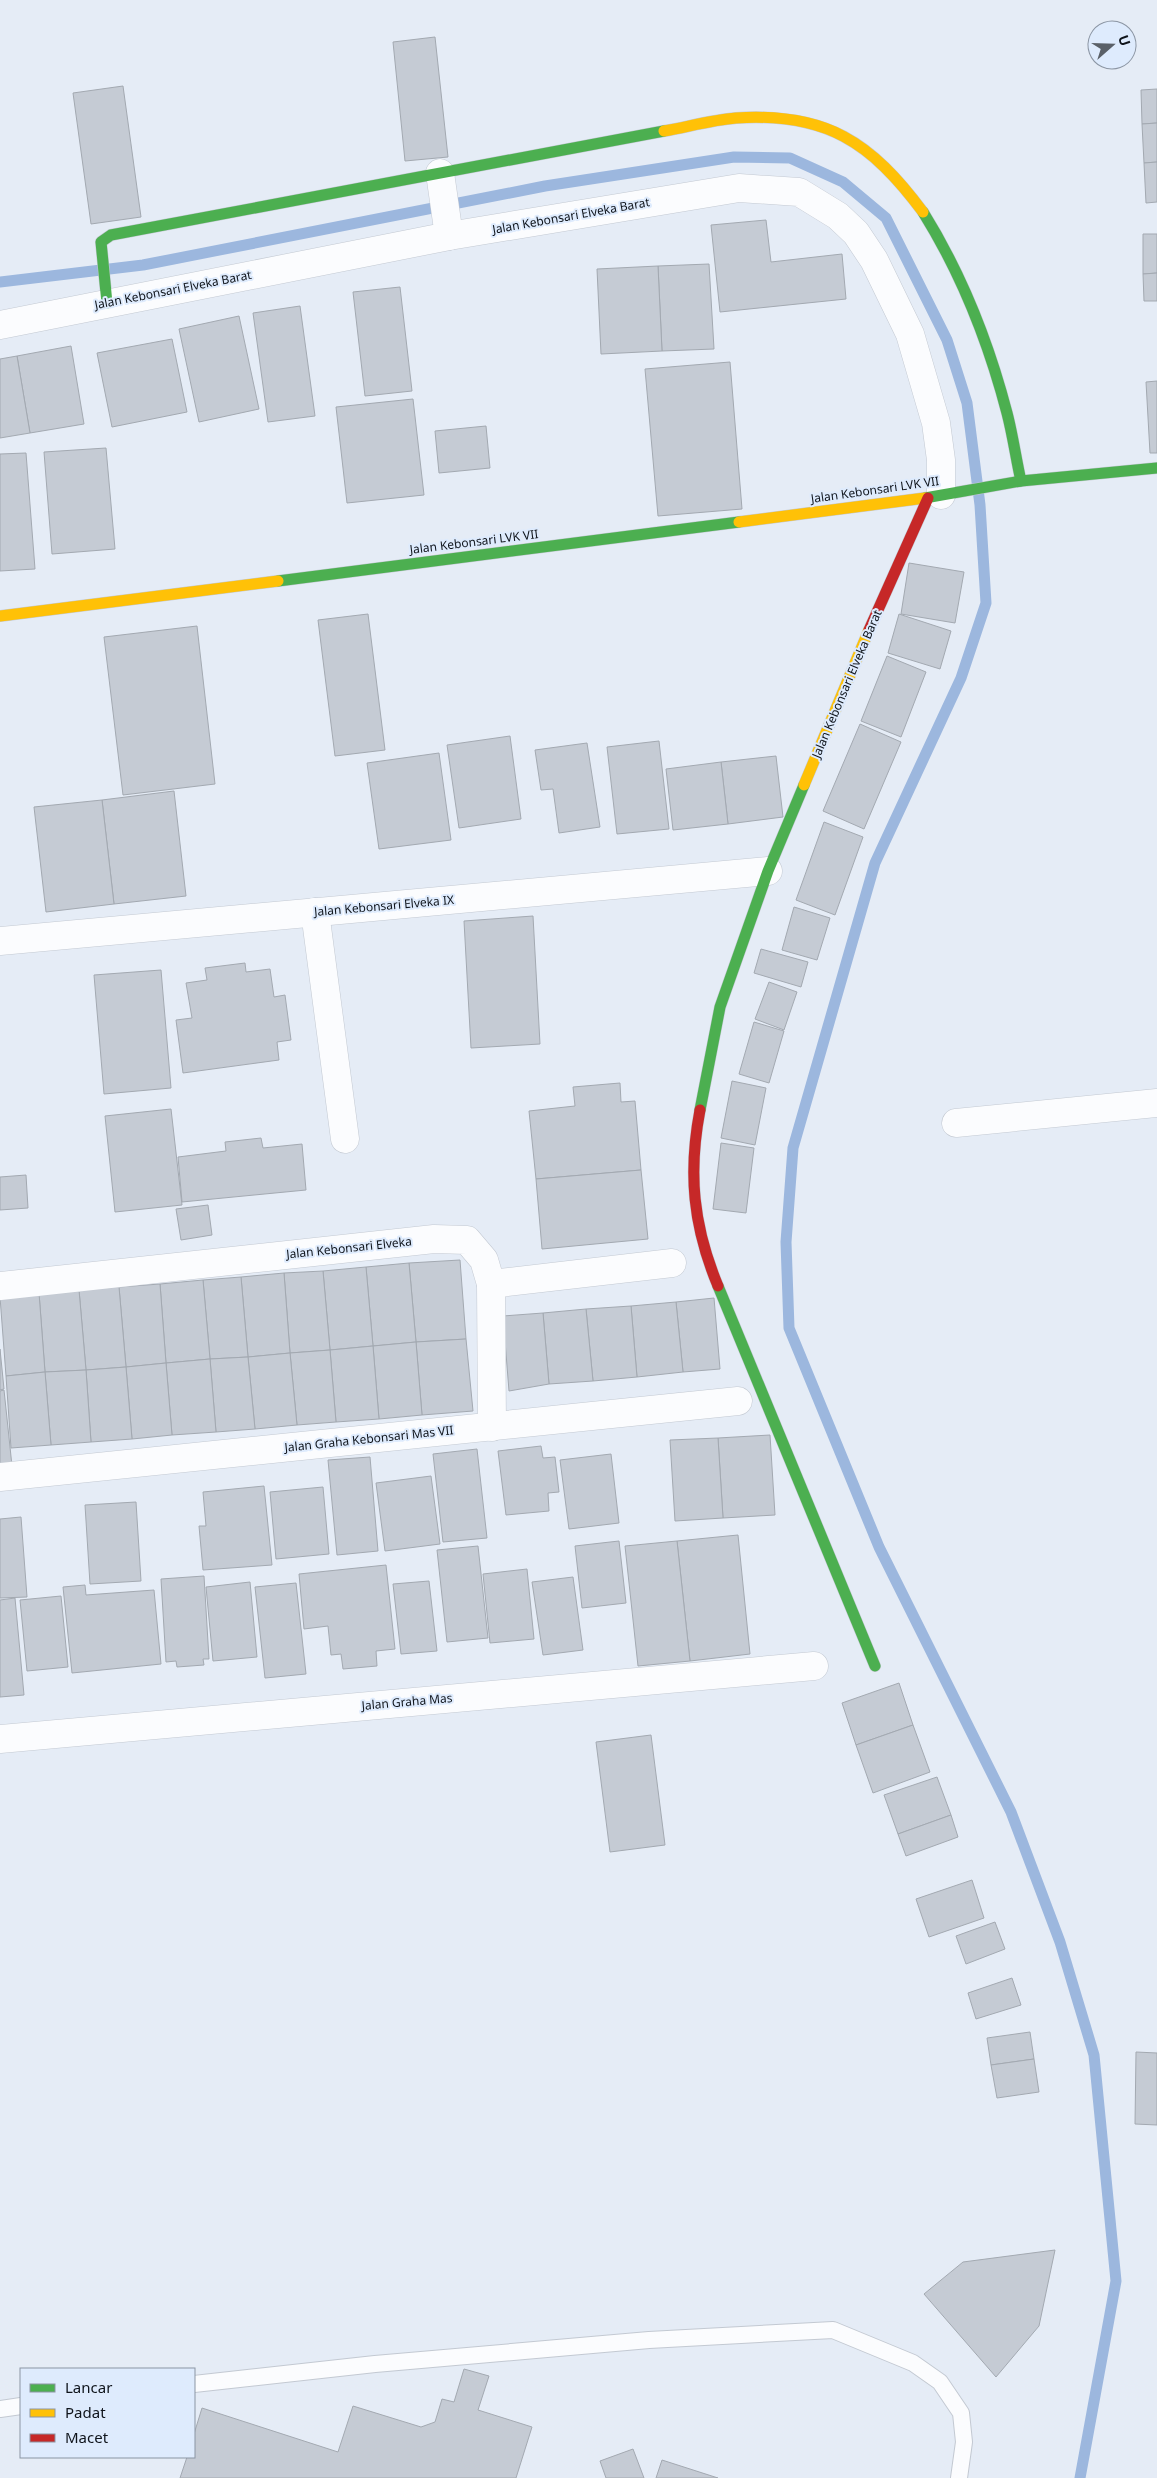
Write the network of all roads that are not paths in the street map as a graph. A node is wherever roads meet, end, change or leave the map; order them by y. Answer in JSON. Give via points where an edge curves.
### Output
{"nodes":[{"id":1,"x":444,"y":203,"type":"junction"},
{"id":2,"x":106,"y":294,"type":"junction"},
{"id":3,"x":0,"y":325,"type":"edge"},
{"id":4,"x":1157,"y":468,"type":"edge"},
{"id":5,"x":1020,"y":481,"type":"junction"},
{"id":6,"x":940,"y":496,"type":"junction"},
{"id":7,"x":0,"y":616,"type":"edge"},
{"id":8,"x":768,"y":870,"type":"junction"},
{"id":9,"x":316,"y":912,"type":"junction"},
{"id":10,"x":0,"y":941,"type":"edge"},
{"id":11,"x":1157,"y":1103,"type":"edge"},
{"id":12,"x":956,"y":1123,"type":"dead end"},
{"id":13,"x":344,"y":1139,"type":"dead end"},
{"id":14,"x":672,"y":1262,"type":"dead end"},
{"id":15,"x":492,"y":1284,"type":"junction"},
{"id":16,"x":0,"y":1286,"type":"edge"},
{"id":17,"x":738,"y":1401,"type":"dead end"},
{"id":18,"x":492,"y":1426,"type":"junction"},
{"id":19,"x":0,"y":1477,"type":"edge"},
{"id":20,"x":814,"y":1666,"type":"dead end"},
{"id":21,"x":875,"y":1666,"type":"dead end"},
{"id":22,"x":0,"y":1739,"type":"edge"},
{"id":23,"x":195,"y":2384,"type":"edge"},
{"id":24,"x":20,"y":2406,"type":"edge"},
{"id":25,"x":0,"y":2409,"type":"edge"},
{"id":26,"x":959,"y":2478,"type":"edge"}],
"edges":[{"from":1,"to":2,"type":"street","name":"Jalan Kebonsari Elveka Barat"},
{"from":1,"to":2,"type":"street","via":[[111,235],[101,242]]},
{"from":1,"to":5,"type":"street","via":[[735,118],[814,124],[840,134],[878,158],[904,185],[937,235],[971,310],[1004,405]]},
{"from":1,"to":6,"type":"street","name":"Jalan Kebonsari Elveka Barat","via":[[739,188],[799,192],[838,216],[856,233],[874,260],[910,334],[936,423],[941,460]]},
{"from":2,"to":3,"type":"street","name":"Jalan Kebonsari Elveka Barat"},
{"from":4,"to":5,"type":"street","name":"Jalan Kebonsari LVK VII"},
{"from":5,"to":6,"type":"street","name":"Jalan Kebonsari LVK VII"},
{"from":6,"to":7,"type":"street","name":"Jalan Kebonsari LVK VII"},
{"from":6,"to":8,"type":"street","name":"Jalan Kebonsari Elveka Barat","via":[[891,579]]},
{"from":8,"to":9,"type":"street","name":"Jalan Kebonsari Elveka IX"},
{"from":8,"to":21,"type":"street","name":"Jalan Kebonsari Elveka Barat","via":[[720,1007],[694,1141],[692,1178],[695,1210],[711,1270]]},
{"from":9,"to":10,"type":"street","name":"Jalan Kebonsari Elveka IX"},
{"from":9,"to":13,"type":"street"},
{"from":11,"to":12,"type":"street"},
{"from":14,"to":15,"type":"street"},
{"from":15,"to":16,"type":"street","name":"Jalan Kebonsari Elveka","via":[[484,1260],[467,1240],[434,1239]]},
{"from":15,"to":18,"type":"street","name":"Jalan Kebonsari Elveka"},
{"from":17,"to":18,"type":"street","name":"Jalan Graha Kebonsari Mas VII"},
{"from":18,"to":19,"type":"street","name":"Jalan Graha Kebonsari Mas VII"},
{"from":20,"to":22,"type":"street","name":"Jalan Graha Mas"},
{"from":23,"to":26,"type":"lane","via":[[649,2340],[834,2330],[913,2362],[940,2382],[961,2413],[964,2442]]},
{"from":24,"to":25,"type":"lane"}]}
